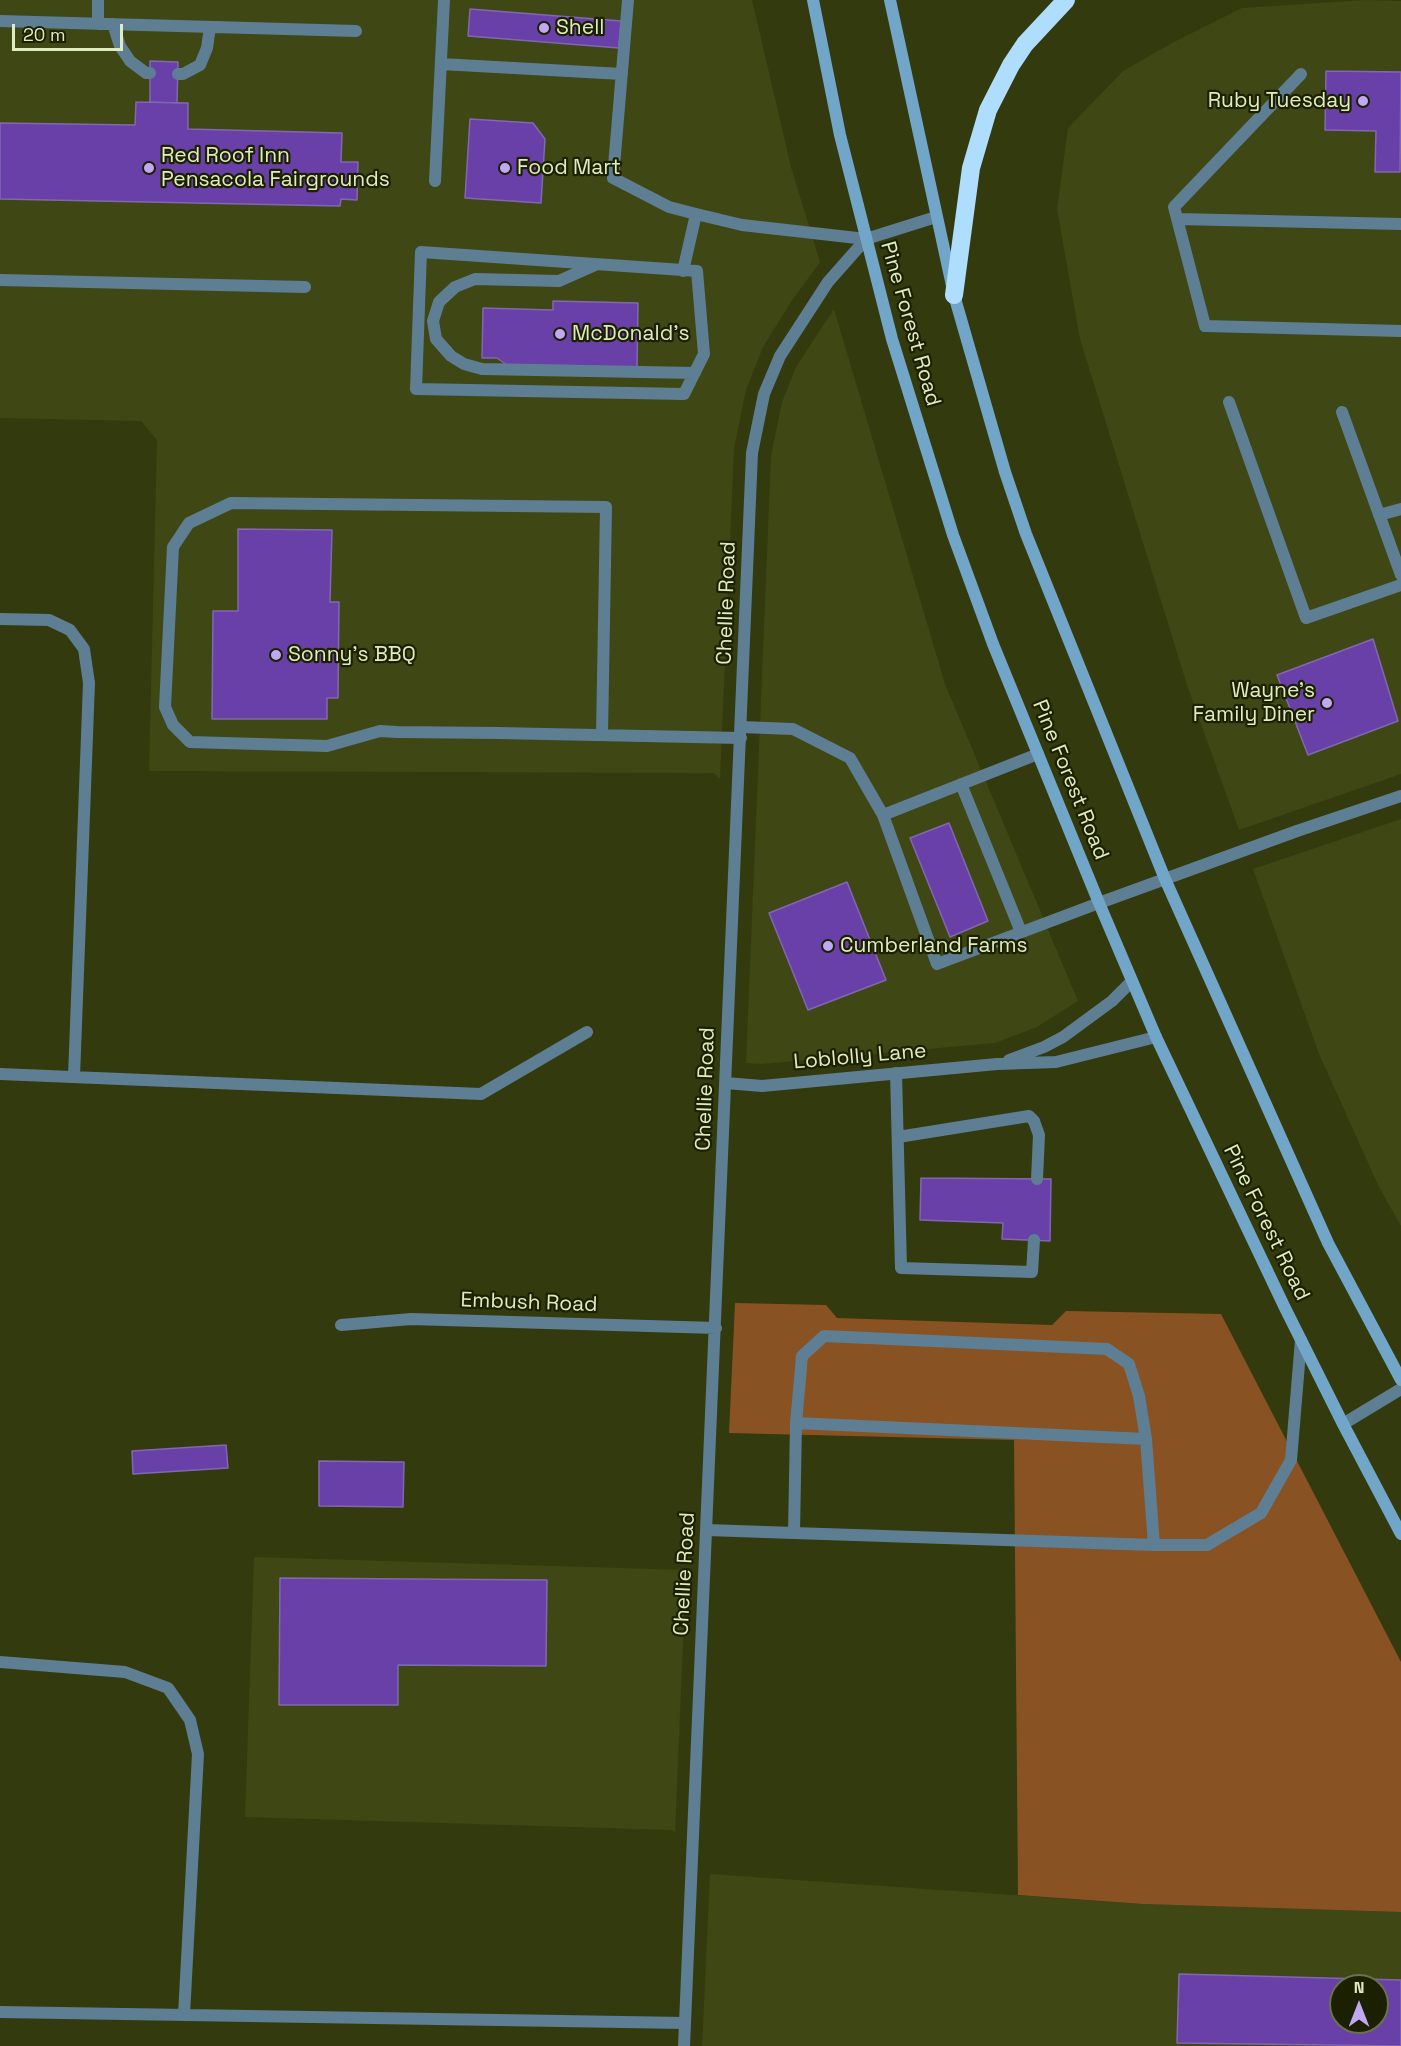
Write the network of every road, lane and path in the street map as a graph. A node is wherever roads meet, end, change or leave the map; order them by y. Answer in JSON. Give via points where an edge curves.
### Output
{"nodes":[{"id":1,"x":98,"y":0,"type":"edge"},
{"id":2,"x":444,"y":0,"type":"edge"},
{"id":3,"x":627,"y":0,"type":"edge"},
{"id":4,"x":813,"y":0,"type":"edge"},
{"id":5,"x":890,"y":0,"type":"edge"},
{"id":6,"x":1066,"y":0,"type":"edge"},
{"id":7,"x":0,"y":21,"type":"edge"},
{"id":8,"x":98,"y":24,"type":"junction"},
{"id":9,"x":113,"y":24,"type":"junction"},
{"id":10,"x":210,"y":27,"type":"junction"},
{"id":11,"x":356,"y":30,"type":"dead end"},
{"id":12,"x":441,"y":64,"type":"junction"},
{"id":13,"x":150,"y":73,"type":"dead end"},
{"id":14,"x":178,"y":74,"type":"dead end"},
{"id":15,"x":622,"y":74,"type":"junction"},
{"id":16,"x":1301,"y":74,"type":"dead end"},
{"id":17,"x":435,"y":181,"type":"dead end"},
{"id":18,"x":696,"y":214,"type":"junction"},
{"id":19,"x":936,"y":217,"type":"junction"},
{"id":20,"x":1177,"y":219,"type":"junction"},
{"id":21,"x":1401,"y":224,"type":"edge"},
{"id":22,"x":866,"y":239,"type":"junction"},
{"id":23,"x":596,"y":265,"type":"junction"},
{"id":24,"x":683,"y":271,"type":"junction"},
{"id":25,"x":0,"y":279,"type":"edge"},
{"id":26,"x":305,"y":287,"type":"dead end"},
{"id":27,"x":954,"y":295,"type":"junction"},
{"id":28,"x":1401,"y":331,"type":"edge"},
{"id":29,"x":695,"y":373,"type":"junction"},
{"id":30,"x":1229,"y":402,"type":"dead end"},
{"id":31,"x":1342,"y":412,"type":"dead end"},
{"id":32,"x":1401,"y":509,"type":"edge"},
{"id":33,"x":1379,"y":515,"type":"junction"},
{"id":34,"x":1401,"y":575,"type":"edge"},
{"id":35,"x":1401,"y":585,"type":"edge"},
{"id":36,"x":0,"y":618,"type":"edge"},
{"id":37,"x":741,"y":732,"type":"junction"},
{"id":38,"x":602,"y":735,"type":"junction"},
{"id":39,"x":1038,"y":754,"type":"junction"},
{"id":40,"x":961,"y":784,"type":"junction"},
{"id":41,"x":1401,"y":796,"type":"edge"},
{"id":42,"x":883,"y":815,"type":"junction"},
{"id":43,"x":1166,"y":879,"type":"junction"},
{"id":44,"x":1099,"y":903,"type":"junction"},
{"id":45,"x":1021,"y":933,"type":"junction"},
{"id":46,"x":1132,"y":981,"type":"junction"},
{"id":47,"x":587,"y":1032,"type":"dead end"},
{"id":48,"x":1156,"y":1037,"type":"junction"},
{"id":49,"x":997,"y":1064,"type":"junction"},
{"id":50,"x":896,"y":1073,"type":"junction"},
{"id":51,"x":0,"y":1074,"type":"edge"},
{"id":52,"x":74,"y":1077,"type":"junction"},
{"id":53,"x":726,"y":1083,"type":"junction"},
{"id":54,"x":898,"y":1137,"type":"junction"},
{"id":55,"x":1037,"y":1179,"type":"dead end"},
{"id":56,"x":1034,"y":1240,"type":"dead end"},
{"id":57,"x":341,"y":1325,"type":"dead end"},
{"id":58,"x":716,"y":1328,"type":"junction"},
{"id":59,"x":1301,"y":1340,"type":"junction"},
{"id":60,"x":1401,"y":1380,"type":"edge"},
{"id":61,"x":1401,"y":1389,"type":"edge"},
{"id":62,"x":796,"y":1423,"type":"junction"},
{"id":63,"x":1343,"y":1424,"type":"junction"},
{"id":64,"x":1146,"y":1439,"type":"junction"},
{"id":65,"x":707,"y":1530,"type":"junction"},
{"id":66,"x":794,"y":1533,"type":"junction"},
{"id":67,"x":1401,"y":1534,"type":"edge"},
{"id":68,"x":1154,"y":1545,"type":"junction"},
{"id":69,"x":0,"y":1662,"type":"edge"},
{"id":70,"x":0,"y":2012,"type":"edge"},
{"id":71,"x":183,"y":2015,"type":"junction"},
{"id":72,"x":685,"y":2023,"type":"junction"},
{"id":73,"x":684,"y":2046,"type":"edge"}],
"edges":[{"from":1,"to":8,"type":"street"},
{"from":2,"to":12,"type":"street"},
{"from":3,"to":15,"type":"street"},
{"from":4,"to":22,"type":"main road","name":"Pine Forest Road"},
{"from":5,"to":19,"type":"main road"},
{"from":6,"to":27,"type":"highway","via":[[1025,44],[988,110],[971,168]]},
{"from":7,"to":8,"type":"street"},
{"from":8,"to":9,"type":"street"},
{"from":9,"to":10,"type":"street"},
{"from":9,"to":13,"type":"street","via":[[130,61]]},
{"from":10,"to":11,"type":"street"},
{"from":10,"to":14,"type":"street","via":[[200,65]]},
{"from":12,"to":15,"type":"street"},
{"from":12,"to":17,"type":"street"},
{"from":15,"to":18,"type":"street","via":[[613,178],[669,207]]},
{"from":16,"to":20,"type":"street","via":[[1174,207]]},
{"from":18,"to":22,"type":"street","via":[[742,225]]},
{"from":18,"to":24,"type":"street"},
{"from":19,"to":22,"type":"street"},
{"from":19,"to":27,"type":"main road"},
{"from":20,"to":21,"type":"street"},
{"from":20,"to":28,"type":"street","via":[[1205,326]]},
{"from":22,"to":37,"type":"street","name":"Chellie Road","via":[[805,315],[780,356],[764,394],[752,453]]},
{"from":22,"to":39,"type":"main road","name":"Pine Forest Road","via":[[892,339],[953,535]]},
{"from":23,"to":24,"type":"street"},
{"from":23,"to":29,"type":"street","via":[[559,281],[475,279],[455,287],[439,302],[433,321],[435,339],[451,357],[482,369]]},
{"from":23,"to":29,"type":"street","via":[[421,252],[416,389],[684,394]]},
{"from":24,"to":29,"type":"street","via":[[697,271],[704,354]]},
{"from":25,"to":26,"type":"street"},
{"from":27,"to":43,"type":"main road","via":[[1026,534]]},
{"from":30,"to":35,"type":"street","via":[[1306,618]]},
{"from":31,"to":33,"type":"street"},
{"from":32,"to":33,"type":"street"},
{"from":33,"to":34,"type":"street"},
{"from":36,"to":52,"type":"street","via":[[49,620],[70,630],[84,649],[89,683]]},
{"from":37,"to":38,"type":"street"},
{"from":37,"to":42,"type":"street","via":[[793,729],[850,758]]},
{"from":37,"to":53,"type":"street","name":"Chellie Road"},
{"from":38,"to":38,"type":"street","via":[[380,731],[327,746],[190,742],[173,725],[165,707],[173,547],[189,523],[231,503],[606,507]]},
{"from":39,"to":40,"type":"street"},
{"from":39,"to":44,"type":"main road","name":"Pine Forest Road"},
{"from":40,"to":42,"type":"street"},
{"from":40,"to":45,"type":"street"},
{"from":41,"to":43,"type":"street"},
{"from":42,"to":45,"type":"street","via":[[937,964]]},
{"from":43,"to":44,"type":"street"},
{"from":43,"to":60,"type":"main road","via":[[1328,1243]]},
{"from":44,"to":45,"type":"street"},
{"from":44,"to":46,"type":"main road","name":"Pine Forest Road"},
{"from":46,"to":48,"type":"main road","name":"Pine Forest Road"},
{"from":46,"to":49,"type":"street","name":"Loblolly Lane","via":[[1063,1037]]},
{"from":47,"to":52,"type":"street","via":[[481,1094]]},
{"from":48,"to":49,"type":"street","name":"Loblolly Lane","via":[[1056,1062]]},
{"from":48,"to":59,"type":"main road","name":"Pine Forest Road"},
{"from":49,"to":50,"type":"street","name":"Loblolly Lane"},
{"from":50,"to":53,"type":"street","name":"Loblolly Lane","via":[[762,1086]]},
{"from":50,"to":54,"type":"street"},
{"from":51,"to":52,"type":"street"},
{"from":53,"to":58,"type":"street","name":"Chellie Road"},
{"from":54,"to":55,"type":"street","via":[[1029,1116],[1039,1135]]},
{"from":54,"to":56,"type":"street","via":[[901,1268],[1032,1272]]},
{"from":57,"to":58,"type":"street","name":"Embush Road","via":[[411,1319]]},
{"from":58,"to":65,"type":"street","name":"Chellie Road"},
{"from":59,"to":63,"type":"main road","name":"Pine Forest Road"},
{"from":59,"to":68,"type":"street","via":[[1291,1460],[1261,1513],[1207,1545]]},
{"from":61,"to":63,"type":"street"},
{"from":62,"to":64,"type":"street"},
{"from":62,"to":64,"type":"street","via":[[802,1356],[824,1336],[1107,1348],[1129,1365],[1140,1396]]},
{"from":62,"to":66,"type":"street"},
{"from":63,"to":67,"type":"main road","name":"Pine Forest Road"},
{"from":64,"to":68,"type":"street"},
{"from":65,"to":66,"type":"street"},
{"from":65,"to":72,"type":"street","name":"Chellie Road"},
{"from":66,"to":68,"type":"street"},
{"from":69,"to":71,"type":"street","via":[[125,1672],[168,1688],[190,1720],[198,1754]]},
{"from":70,"to":71,"type":"street"},
{"from":71,"to":72,"type":"street"},
{"from":72,"to":73,"type":"street","name":"Chellie Road"}]}
